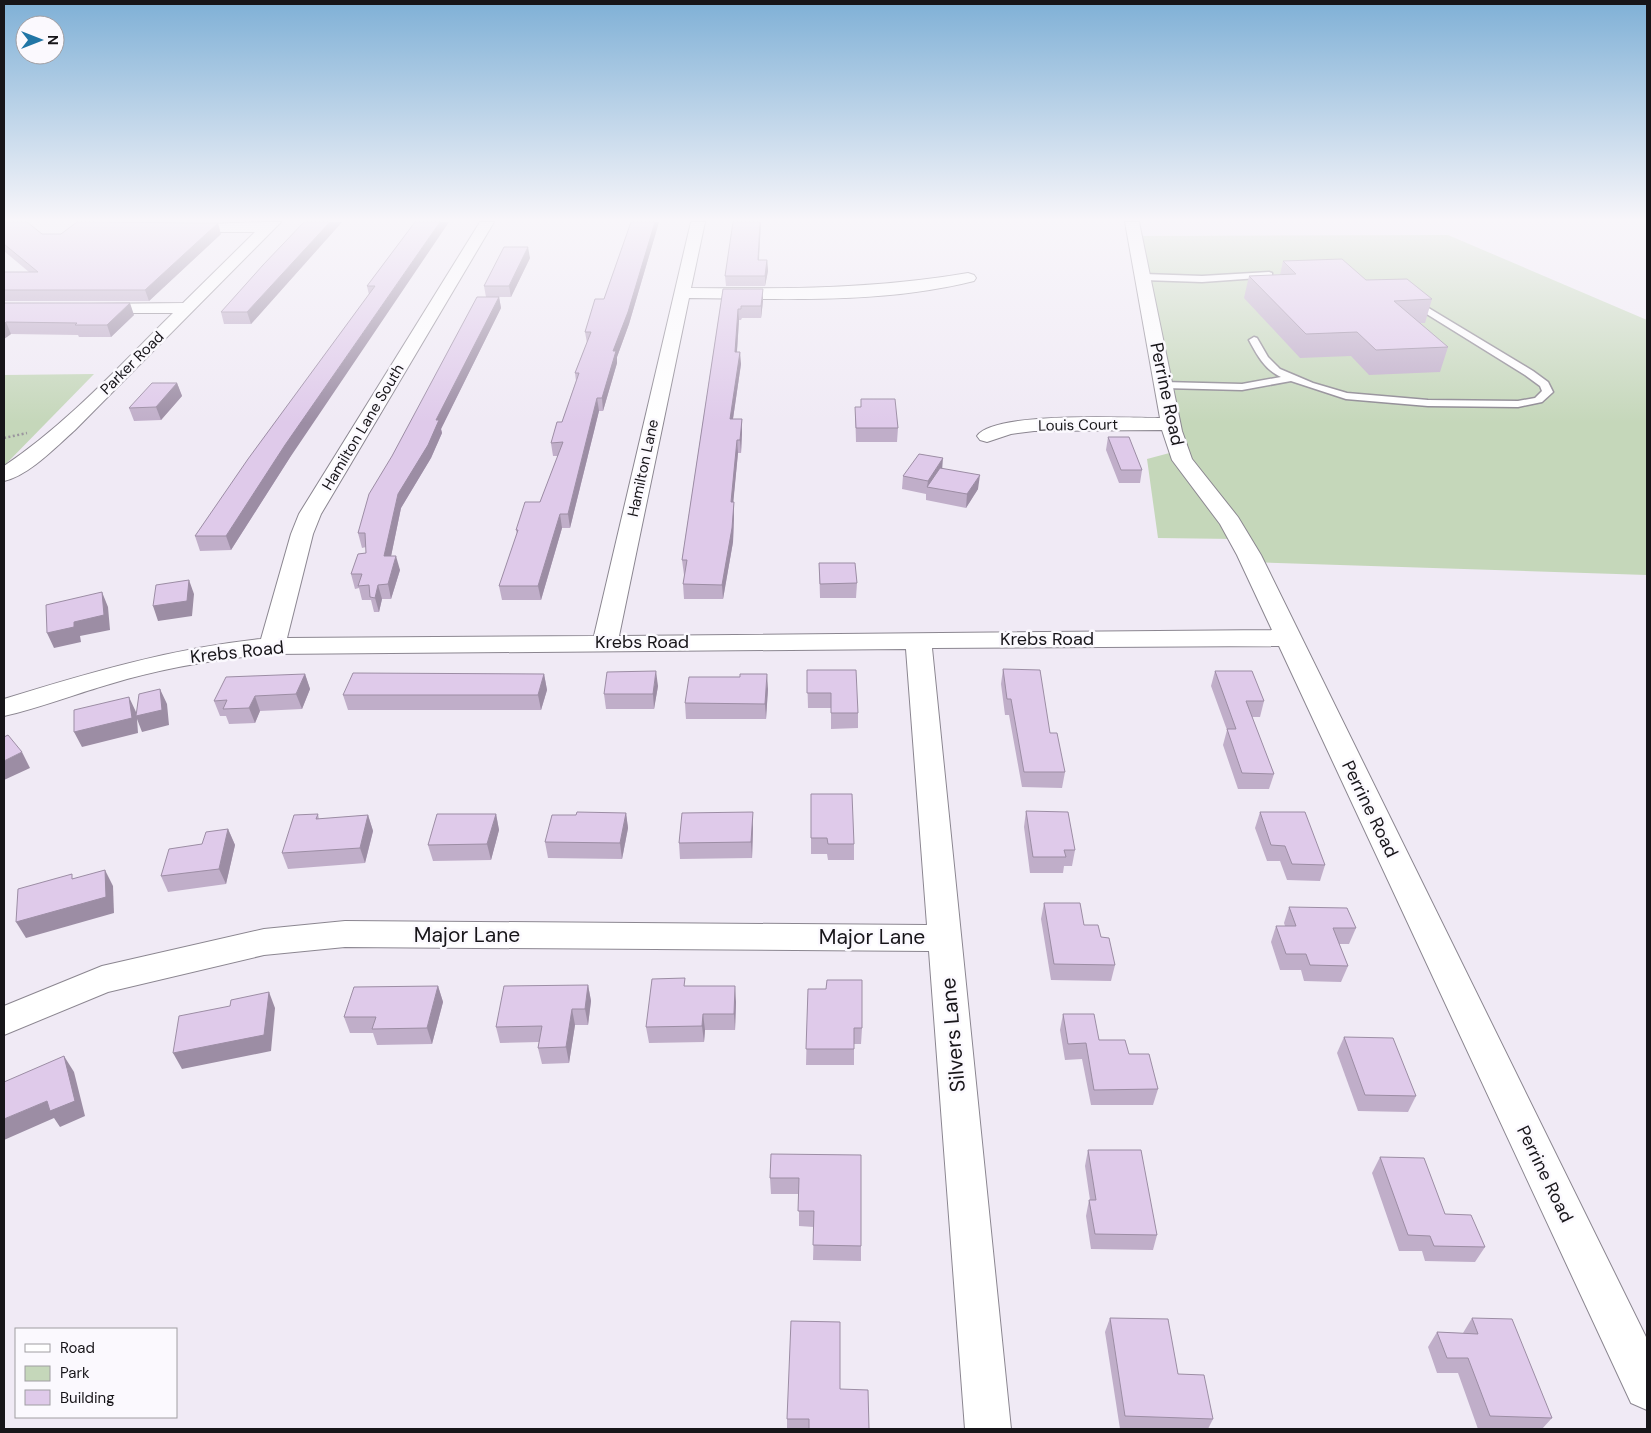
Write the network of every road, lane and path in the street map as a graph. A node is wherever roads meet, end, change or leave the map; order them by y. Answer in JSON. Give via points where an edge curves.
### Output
{"nodes":[{"id":1,"x":207,"y":289,"type":"edge"},
{"id":2,"x":446,"y":289,"type":"edge"},
{"id":3,"x":682,"y":289,"type":"edge"},
{"id":4,"x":889,"y":289,"type":"edge"},
{"id":5,"x":1146,"y":289,"type":"edge"},
{"id":6,"x":681,"y":293,"type":"junction"},
{"id":7,"x":1404,"y":297,"type":"edge"},
{"id":8,"x":79,"y":308,"type":"edge"},
{"id":9,"x":188,"y":308,"type":"junction"},
{"id":10,"x":1254,"y":340,"type":"dead end"},
{"id":11,"x":1291,"y":378,"type":"junction"},
{"id":12,"x":1164,"y":385,"type":"junction"},
{"id":13,"x":1171,"y":424,"type":"junction"},
{"id":14,"x":987,"y":436,"type":"dead end"},
{"id":15,"x":4,"y":475,"type":"edge"},
{"id":16,"x":1288,"y":638,"type":"junction"},
{"id":17,"x":918,"y":640,"type":"junction"},
{"id":18,"x":605,"y":642,"type":"junction"},
{"id":19,"x":272,"y":646,"type":"junction"},
{"id":20,"x":4,"y":708,"type":"edge"},
{"id":21,"x":944,"y":938,"type":"junction"},
{"id":22,"x":4,"y":1021,"type":"edge"},
{"id":23,"x":1647,"y":1387,"type":"edge"},
{"id":24,"x":988,"y":1429,"type":"edge"}],
"edges":[{"from":1,"to":9,"type":"street","name":"Parker Road"},
{"from":2,"to":19,"type":"street","name":"Hamilton Lane South","via":[[310,514]]},
{"from":3,"to":6,"type":"street"},
{"from":4,"to":6,"type":"street"},
{"from":5,"to":12,"type":"street","name":"Perrine Road"},
{"from":6,"to":18,"type":"street","name":"Hamilton Lane"},
{"from":7,"to":11,"type":"lane","via":[[1529,373],[1544,384],[1548,392],[1538,400],[1518,404],[1428,403],[1346,396]]},
{"from":8,"to":9,"type":"street"},
{"from":9,"to":15,"type":"street","name":"Parker Road","via":[[68,426],[38,453]]},
{"from":10,"to":11,"type":"lane","via":[[1264,358]]},
{"from":11,"to":12,"type":"lane","via":[[1242,387]]},
{"from":12,"to":13,"type":"street","name":"Perrine Road"},
{"from":13,"to":14,"type":"street","name":"Louis Court","via":[[1034,425],[1007,428]]},
{"from":13,"to":16,"type":"street","name":"Perrine Road","via":[[1182,460],[1230,522]]},
{"from":16,"to":17,"type":"street","name":"Krebs Road"},
{"from":16,"to":23,"type":"street","name":"Perrine Road"},
{"from":17,"to":18,"type":"street","name":"Krebs Road"},
{"from":17,"to":21,"type":"street","name":"Silvers Lane"},
{"from":18,"to":19,"type":"street","name":"Krebs Road"},
{"from":19,"to":20,"type":"street","name":"Krebs Road","via":[[191,656]]},
{"from":21,"to":22,"type":"street","name":"Major Lane","via":[[336,935],[264,942],[102,980]]},
{"from":21,"to":24,"type":"street","name":"Silvers Lane"}]}
